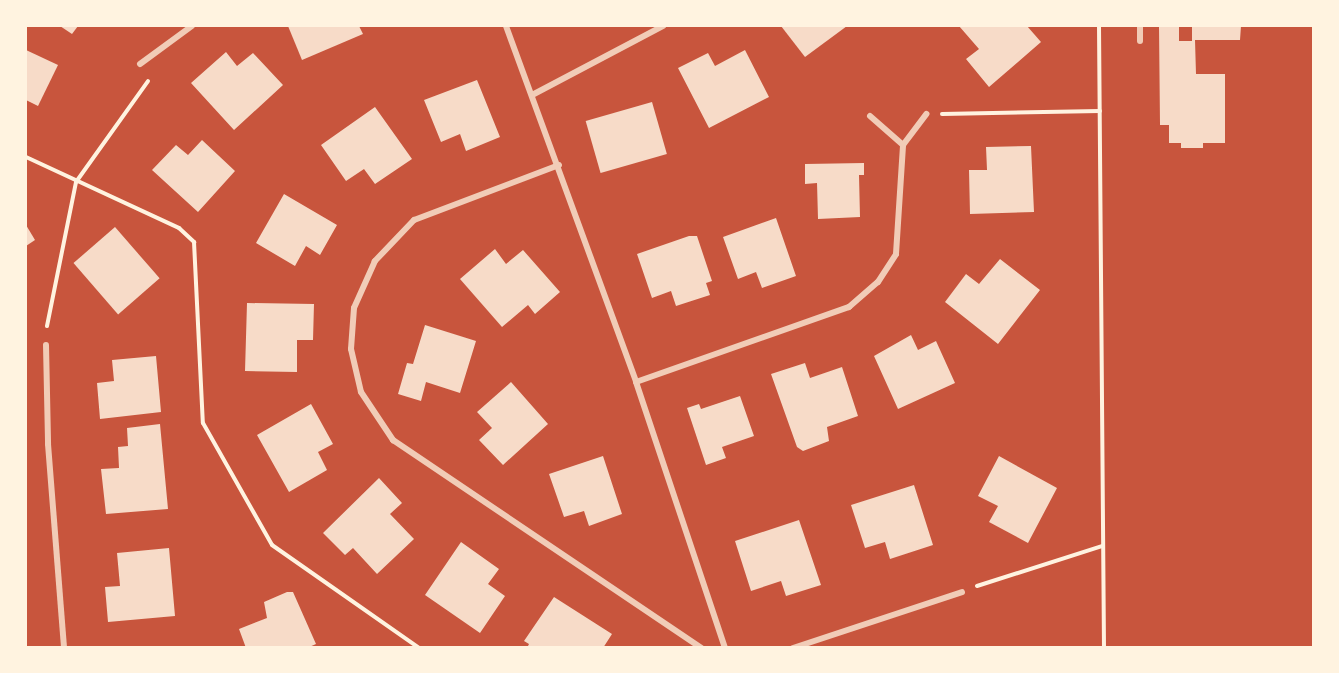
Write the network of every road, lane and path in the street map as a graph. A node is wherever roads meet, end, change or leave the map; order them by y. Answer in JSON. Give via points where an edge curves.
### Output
{"nodes":[{"id":1,"x":192,"y":26,"type":"edge"},
{"id":2,"x":506,"y":26,"type":"edge"},
{"id":3,"x":663,"y":26,"type":"edge"},
{"id":4,"x":1099,"y":26,"type":"edge"},
{"id":5,"x":1140,"y":26,"type":"edge"},
{"id":6,"x":1140,"y":41,"type":"dead end"},
{"id":7,"x":140,"y":64,"type":"joint"},
{"id":8,"x":534,"y":94,"type":"junction"},
{"id":9,"x":1100,"y":111,"type":"junction"},
{"id":10,"x":926,"y":114,"type":"joint"},
{"id":11,"x":870,"y":116,"type":"dead end"},
{"id":12,"x":903,"y":144,"type":"junction"},
{"id":13,"x":26,"y":157,"type":"edge"},
{"id":14,"x":559,"y":165,"type":"junction"},
{"id":15,"x":76,"y":182,"type":"junction"},
{"id":16,"x":46,"y":345,"type":"joint"},
{"id":17,"x":636,"y":382,"type":"junction"},
{"id":18,"x":1102,"y":546,"type":"junction"},
{"id":19,"x":962,"y":592,"type":"joint"},
{"id":20,"x":64,"y":648,"type":"edge"},
{"id":21,"x":419,"y":648,"type":"edge"},
{"id":22,"x":701,"y":648,"type":"edge"},
{"id":23,"x":724,"y":648,"type":"edge"},
{"id":24,"x":793,"y":648,"type":"edge"},
{"id":25,"x":1104,"y":648,"type":"edge"}],
"edges":[{"from":1,"to":7,"type":"street"},
{"from":2,"to":8,"type":"street"},
{"from":3,"to":8,"type":"street"},
{"from":4,"to":9,"type":"path"},
{"from":5,"to":6,"type":"street"},
{"from":7,"to":15,"type":"path","via":[[150,79]]},
{"from":8,"to":14,"type":"street"},
{"from":9,"to":10,"type":"path"},
{"from":9,"to":18,"type":"path"},
{"from":10,"to":12,"type":"street"},
{"from":11,"to":12,"type":"street"},
{"from":12,"to":17,"type":"street","via":[[896,254],[878,282],[849,307]]},
{"from":13,"to":15,"type":"path"},
{"from":14,"to":17,"type":"street"},
{"from":14,"to":22,"type":"street","via":[[414,220],[375,261],[354,308],[351,349],[361,392],[393,440]]},
{"from":15,"to":16,"type":"path","via":[[48,316]]},
{"from":15,"to":21,"type":"path","via":[[179,228],[194,242],[203,423],[272,545]]},
{"from":16,"to":20,"type":"street","via":[[48,444]]},
{"from":17,"to":23,"type":"street"},
{"from":18,"to":19,"type":"path"},
{"from":18,"to":25,"type":"path"},
{"from":19,"to":24,"type":"street"}]}
